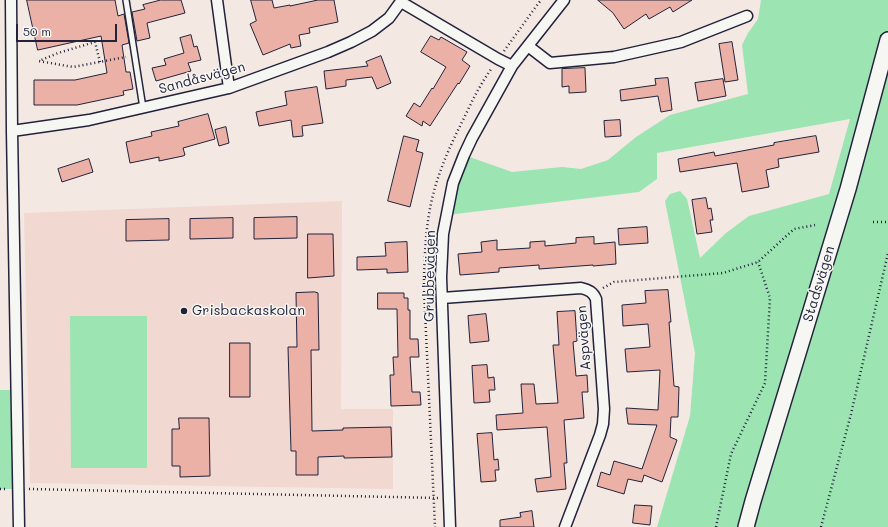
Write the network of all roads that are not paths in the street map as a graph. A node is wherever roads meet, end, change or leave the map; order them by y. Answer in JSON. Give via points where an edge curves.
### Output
{"nodes":[{"id":1,"x":11,"y":0,"type":"edge"},
{"id":2,"x":126,"y":0,"type":"edge"},
{"id":3,"x":217,"y":0,"type":"edge"},
{"id":4,"x":564,"y":0,"type":"edge"},
{"id":5,"x":402,"y":1,"type":"edge"},
{"id":6,"x":747,"y":16,"type":"dead end"},
{"id":7,"x":888,"y":40,"type":"edge"},
{"id":8,"x":528,"y":46,"type":"junction"},
{"id":9,"x":512,"y":66,"type":"junction"},
{"id":10,"x":228,"y":88,"type":"junction"},
{"id":11,"x":143,"y":108,"type":"junction"},
{"id":12,"x":12,"y":131,"type":"junction"},
{"id":13,"x":442,"y":298,"type":"junction"},
{"id":14,"x":19,"y":527,"type":"edge"},
{"id":15,"x":450,"y":527,"type":"edge"},
{"id":16,"x":565,"y":527,"type":"edge"},
{"id":17,"x":746,"y":527,"type":"edge"}],
"edges":[{"from":1,"to":12,"type":"street"},
{"from":2,"to":11,"type":"lane"},
{"from":3,"to":10,"type":"street"},
{"from":4,"to":8,"type":"street","name":"Grubbevägen"},
{"from":5,"to":9,"type":"street"},
{"from":5,"to":10,"type":"street","name":"Sandåsvägen","via":[[389,18],[351,42]]},
{"from":6,"to":8,"type":"street","via":[[681,42],[614,57],[550,63]]},
{"from":7,"to":17,"type":"main road","name":"Stadsvägen","via":[[848,189]]},
{"from":8,"to":9,"type":"street","name":"Grubbevägen"},
{"from":9,"to":13,"type":"street","name":"Grubbevägen","via":[[472,138],[453,183],[443,234]]},
{"from":10,"to":11,"type":"street","name":"Sandåsvägen"},
{"from":11,"to":12,"type":"street","name":"Sandåsvägen","via":[[89,120]]},
{"from":12,"to":14,"type":"street"},
{"from":13,"to":15,"type":"street","name":"Grubbevägen"},
{"from":13,"to":16,"type":"street","name":"Aspvägen","via":[[582,288],[594,294],[604,409],[603,424]]}]}
